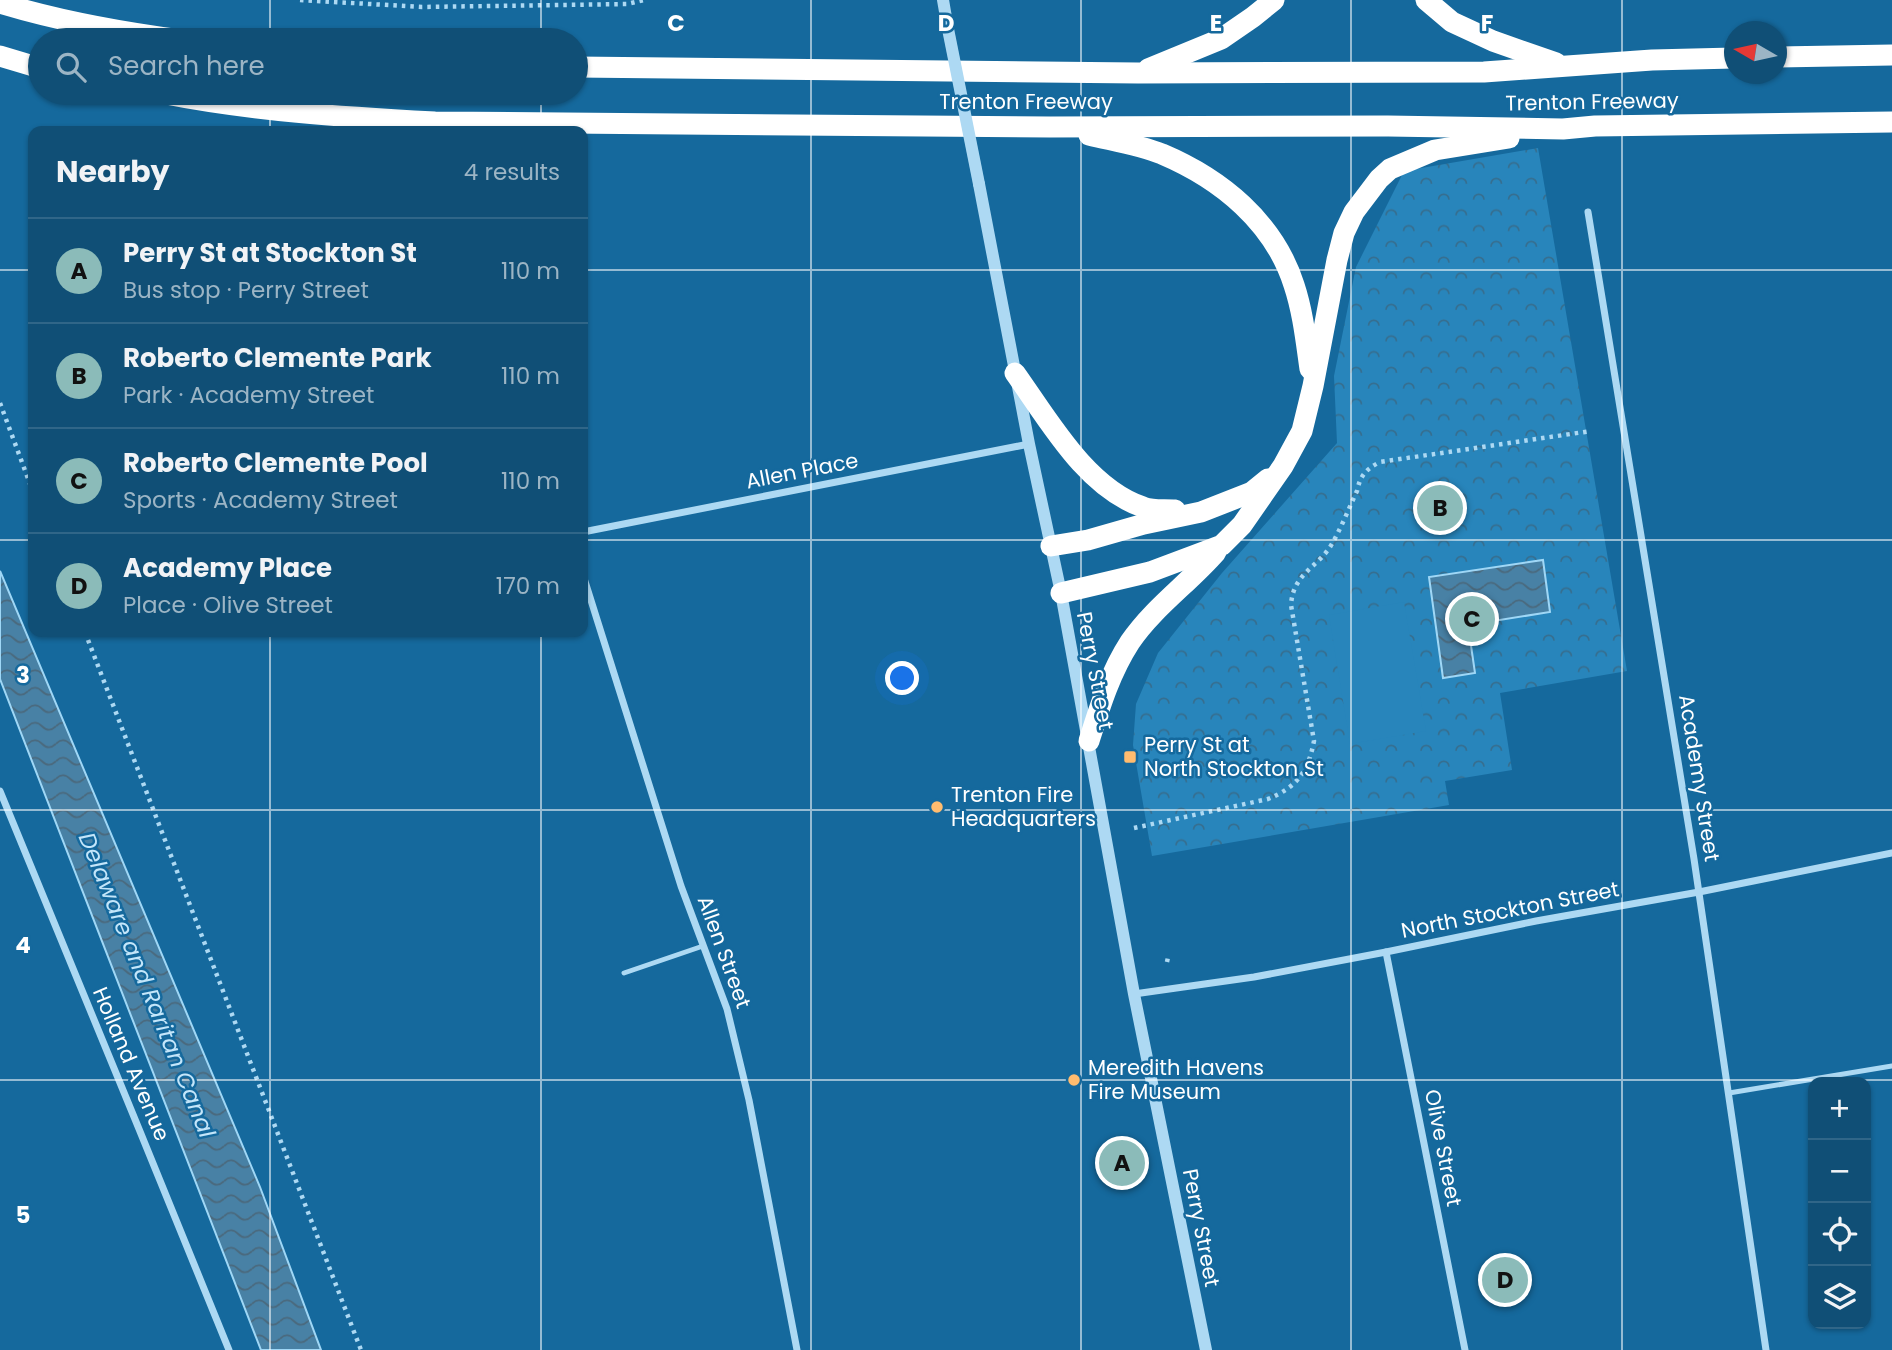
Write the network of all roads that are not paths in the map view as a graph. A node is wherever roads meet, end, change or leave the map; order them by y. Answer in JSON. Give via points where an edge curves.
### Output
{"nodes":[{"id":1,"x":943,"y":0,"type":"edge"},
{"id":2,"x":1273,"y":0,"type":"edge"},
{"id":3,"x":1426,"y":0,"type":"edge"},
{"id":4,"x":0,"y":3,"type":"edge"},
{"id":5,"x":106,"y":28,"type":"edge"},
{"id":6,"x":1892,"y":55,"type":"edge"},
{"id":7,"x":0,"y":56,"type":"edge"},
{"id":8,"x":1787,"y":57,"type":"edge"},
{"id":9,"x":1724,"y":58,"type":"edge"},
{"id":10,"x":28,"y":64,"type":"edge"},
{"id":11,"x":588,"y":66,"type":"edge"},
{"id":12,"x":1565,"y":66,"type":"junction"},
{"id":13,"x":1138,"y":73,"type":"junction"},
{"id":14,"x":235,"y":105,"type":"edge"},
{"id":15,"x":1892,"y":122,"type":"edge"},
{"id":16,"x":1050,"y":127,"type":"junction"},
{"id":17,"x":1563,"y":129,"type":"junction"},
{"id":18,"x":1588,"y":212,"type":"dead end"},
{"id":19,"x":1015,"y":373,"type":"junction"},
{"id":20,"x":1312,"y":386,"type":"junction"},
{"id":21,"x":1029,"y":444,"type":"junction"},
{"id":22,"x":1283,"y":467,"type":"junction"},
{"id":23,"x":1201,"y":512,"type":"junction"},
{"id":24,"x":588,"y":531,"type":"edge"},
{"id":25,"x":1222,"y":545,"type":"junction"},
{"id":26,"x":1051,"y":546,"type":"junction"},
{"id":27,"x":588,"y":591,"type":"edge"},
{"id":28,"x":1060,"y":593,"type":"junction"},
{"id":29,"x":1088,"y":741,"type":"junction"},
{"id":30,"x":0,"y":791,"type":"edge"},
{"id":31,"x":1892,"y":853,"type":"edge"},
{"id":32,"x":1699,"y":892,"type":"junction"},
{"id":33,"x":703,"y":946,"type":"junction"},
{"id":34,"x":1386,"y":952,"type":"junction"},
{"id":35,"x":624,"y":973,"type":"dead end"},
{"id":36,"x":1134,"y":994,"type":"junction"},
{"id":37,"x":1892,"y":1066,"type":"edge"},
{"id":38,"x":1729,"y":1093,"type":"junction"},
{"id":39,"x":229,"y":1350,"type":"edge"},
{"id":40,"x":797,"y":1350,"type":"edge"},
{"id":41,"x":1206,"y":1350,"type":"edge"},
{"id":42,"x":1465,"y":1350,"type":"edge"},
{"id":43,"x":1766,"y":1350,"type":"edge"}],
"edges":[{"from":1,"to":19,"type":"street","name":"Perry Street","bridge":true},
{"from":2,"to":13,"type":"highway","via":[[1221,39]]},
{"from":3,"to":12,"type":"highway","via":[[1452,22]]},
{"from":4,"to":5,"type":"highway"},
{"from":6,"to":8,"type":"highway"},
{"from":7,"to":10,"type":"highway"},
{"from":9,"to":12,"type":"highway","name":"Trenton Freeway"},
{"from":11,"to":13,"type":"highway","name":"Trenton Freeway"},
{"from":12,"to":13,"type":"highway","name":"Trenton Freeway","via":[[1484,72]]},
{"from":14,"to":16,"type":"highway","name":"Trenton Freeway","via":[[435,122]]},
{"from":15,"to":17,"type":"highway","name":"Trenton Freeway"},
{"from":16,"to":17,"type":"highway","name":"Trenton Freeway"},
{"from":16,"to":20,"type":"highway","via":[[1161,154],[1245,205],[1277,248],[1294,283]]},
{"from":17,"to":20,"type":"highway","via":[[1435,150],[1390,169],[1379,179],[1344,233]]},
{"from":18,"to":32,"type":"street","name":"Academy Street"},
{"from":19,"to":21,"type":"street","name":"Perry Street"},
{"from":19,"to":23,"type":"highway","via":[[1099,482],[1144,508]]},
{"from":20,"to":22,"type":"highway","via":[[1301,431]]},
{"from":21,"to":24,"type":"street","name":"Allen Place"},
{"from":21,"to":26,"type":"street","name":"Perry Street"},
{"from":22,"to":23,"type":"highway","via":[[1252,492]]},
{"from":22,"to":25,"type":"highway"},
{"from":23,"to":26,"type":"highway"},
{"from":25,"to":28,"type":"highway","via":[[1150,572]]},
{"from":25,"to":29,"type":"highway","via":[[1132,640],[1109,679]]},
{"from":26,"to":28,"type":"street","name":"Perry Street"},
{"from":27,"to":33,"type":"street","name":"Allen Street"},
{"from":28,"to":29,"type":"street","name":"Perry Street"},
{"from":29,"to":36,"type":"street","name":"Perry Street"},
{"from":30,"to":39,"type":"street","name":"Holland Avenue"},
{"from":31,"to":32,"type":"street","name":"North Stockton Street"},
{"from":32,"to":34,"type":"street","name":"North Stockton Street"},
{"from":32,"to":38,"type":"street","name":"Academy Street"},
{"from":33,"to":35,"type":"lane"},
{"from":33,"to":40,"type":"street","name":"Allen Street","via":[[727,1009],[749,1100]]},
{"from":34,"to":36,"type":"street","name":"North Stockton Street"},
{"from":34,"to":42,"type":"street","name":"Olive Street"},
{"from":36,"to":41,"type":"street","name":"Perry Street"},
{"from":37,"to":38,"type":"lane"},
{"from":38,"to":43,"type":"street","name":"Academy Street"}]}
